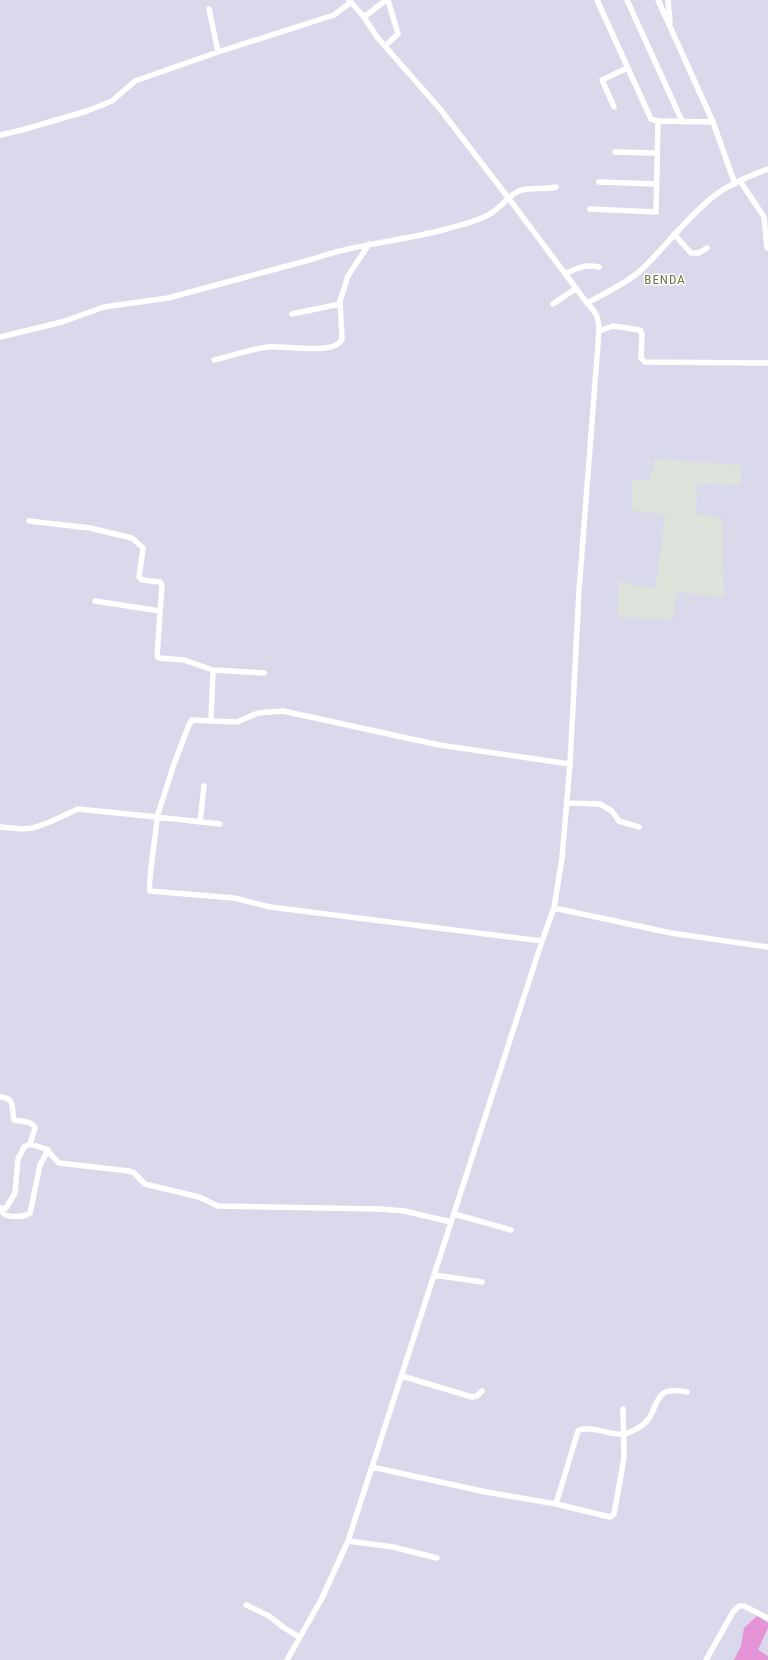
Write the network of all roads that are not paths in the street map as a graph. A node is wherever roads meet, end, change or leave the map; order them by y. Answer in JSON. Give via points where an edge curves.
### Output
{"nodes":[{"id":1,"x":387,"y":0,"type":"edge"},
{"id":2,"x":597,"y":0,"type":"edge"},
{"id":3,"x":627,"y":0,"type":"edge"},
{"id":4,"x":658,"y":0,"type":"edge"},
{"id":5,"x":668,"y":0,"type":"edge"},
{"id":6,"x":350,"y":1,"type":"edge"},
{"id":7,"x":209,"y":9,"type":"dead end"},
{"id":8,"x":364,"y":16,"type":"junction"},
{"id":9,"x":670,"y":28,"type":"junction"},
{"id":10,"x":385,"y":46,"type":"junction"},
{"id":11,"x":218,"y":52,"type":"junction"},
{"id":12,"x":628,"y":68,"type":"junction"},
{"id":13,"x":614,"y":107,"type":"dead end"},
{"id":14,"x":658,"y":121,"type":"junction"},
{"id":15,"x":682,"y":121,"type":"junction"},
{"id":16,"x":713,"y":122,"type":"junction"},
{"id":17,"x":0,"y":135,"type":"edge"},
{"id":18,"x":615,"y":152,"type":"dead end"},
{"id":19,"x":657,"y":153,"type":"junction"},
{"id":20,"x":768,"y":169,"type":"edge"},
{"id":21,"x":600,"y":182,"type":"dead end"},
{"id":22,"x":738,"y":182,"type":"junction"},
{"id":23,"x":656,"y":184,"type":"junction"},
{"id":24,"x":556,"y":187,"type":"dead end"},
{"id":25,"x":509,"y":198,"type":"junction"},
{"id":26,"x":590,"y":209,"type":"dead end"},
{"id":27,"x":674,"y":234,"type":"junction"},
{"id":28,"x":369,"y":244,"type":"junction"},
{"id":29,"x":707,"y":248,"type":"dead end"},
{"id":30,"x":766,"y":248,"type":"dead end"},
{"id":31,"x":599,"y":267,"type":"dead end"},
{"id":32,"x":565,"y":274,"type":"junction"},
{"id":33,"x":575,"y":289,"type":"junction"},
{"id":34,"x":587,"y":303,"type":"junction"},
{"id":35,"x":340,"y":304,"type":"junction"},
{"id":36,"x":554,"y":304,"type":"dead end"},
{"id":37,"x":292,"y":314,"type":"dead end"},
{"id":38,"x":599,"y":331,"type":"junction"},
{"id":39,"x":0,"y":337,"type":"edge"},
{"id":40,"x":214,"y":360,"type":"dead end"},
{"id":41,"x":768,"y":363,"type":"edge"},
{"id":42,"x":29,"y":521,"type":"dead end"},
{"id":43,"x":95,"y":601,"type":"dead end"},
{"id":44,"x":160,"y":611,"type":"junction"},
{"id":45,"x":213,"y":670,"type":"junction"},
{"id":46,"x":264,"y":673,"type":"dead end"},
{"id":47,"x":211,"y":721,"type":"junction"},
{"id":48,"x":570,"y":764,"type":"junction"},
{"id":49,"x":204,"y":786,"type":"dead end"},
{"id":50,"x":567,"y":803,"type":"junction"},
{"id":51,"x":157,"y":818,"type":"junction"},
{"id":52,"x":200,"y":822,"type":"junction"},
{"id":53,"x":220,"y":824,"type":"dead end"},
{"id":54,"x":0,"y":827,"type":"edge"},
{"id":55,"x":638,"y":827,"type":"dead end"},
{"id":56,"x":554,"y":908,"type":"junction"},
{"id":57,"x":542,"y":941,"type":"junction"},
{"id":58,"x":768,"y":947,"type":"edge"},
{"id":59,"x":0,"y":1097,"type":"edge"},
{"id":60,"x":30,"y":1144,"type":"junction"},
{"id":61,"x":48,"y":1150,"type":"junction"},
{"id":62,"x":0,"y":1208,"type":"edge"},
{"id":63,"x":454,"y":1214,"type":"junction"},
{"id":64,"x":451,"y":1222,"type":"junction"},
{"id":65,"x":511,"y":1230,"type":"dead end"},
{"id":66,"x":434,"y":1275,"type":"junction"},
{"id":67,"x":482,"y":1282,"type":"dead end"},
{"id":68,"x":402,"y":1376,"type":"junction"},
{"id":69,"x":482,"y":1391,"type":"dead end"},
{"id":70,"x":687,"y":1392,"type":"dead end"},
{"id":71,"x":623,"y":1409,"type":"dead end"},
{"id":72,"x":624,"y":1434,"type":"junction"},
{"id":73,"x":372,"y":1467,"type":"junction"},
{"id":74,"x":556,"y":1504,"type":"junction"},
{"id":75,"x":348,"y":1540,"type":"junction"},
{"id":76,"x":437,"y":1558,"type":"dead end"},
{"id":77,"x":246,"y":1605,"type":"dead end"},
{"id":78,"x":768,"y":1618,"type":"edge"},
{"id":79,"x":299,"y":1637,"type":"junction"},
{"id":80,"x":287,"y":1660,"type":"edge"},
{"id":81,"x":706,"y":1660,"type":"edge"}],
"edges":[{"from":1,"to":8,"type":"street"},
{"from":1,"to":10,"type":"street","via":[[398,34]]},
{"from":2,"to":12,"type":"street"},
{"from":3,"to":15,"type":"street"},
{"from":4,"to":9,"type":"street"},
{"from":5,"to":9,"type":"street"},
{"from":6,"to":8,"type":"street"},
{"from":6,"to":11,"type":"street","via":[[334,15]]},
{"from":7,"to":11,"type":"street"},
{"from":8,"to":10,"type":"street"},
{"from":9,"to":16,"type":"street"},
{"from":10,"to":25,"type":"street","via":[[440,109]]},
{"from":11,"to":17,"type":"street","via":[[135,81],[112,101],[86,111]]},
{"from":12,"to":13,"type":"street","via":[[602,80]]},
{"from":12,"to":14,"type":"street","via":[[648,115]]},
{"from":14,"to":15,"type":"street"},
{"from":14,"to":19,"type":"street"},
{"from":15,"to":16,"type":"street"},
{"from":16,"to":22,"type":"street"},
{"from":18,"to":19,"type":"street"},
{"from":19,"to":23,"type":"street"},
{"from":20,"to":22,"type":"street"},
{"from":21,"to":23,"type":"street"},
{"from":22,"to":27,"type":"street","via":[[714,196]]},
{"from":22,"to":30,"type":"street","via":[[764,217]]},
{"from":23,"to":26,"type":"street","via":[[656,212]]},
{"from":24,"to":25,"type":"street","via":[[520,190]]},
{"from":25,"to":28,"type":"street","via":[[494,211],[479,219],[408,238]]},
{"from":25,"to":32,"type":"street"},
{"from":27,"to":29,"type":"street","via":[[691,253],[699,253]]},
{"from":27,"to":34,"type":"street","via":[[621,286]]},
{"from":28,"to":35,"type":"street","via":[[348,276]]},
{"from":28,"to":39,"type":"street","via":[[168,298],[104,307],[62,322]]},
{"from":31,"to":32,"type":"street","via":[[579,266]]},
{"from":32,"to":33,"type":"street"},
{"from":33,"to":34,"type":"street"},
{"from":33,"to":36,"type":"street"},
{"from":34,"to":38,"type":"street","via":[[595,310],[599,320]]},
{"from":35,"to":37,"type":"street"},
{"from":35,"to":40,"type":"street","via":[[340,344],[306,349],[268,347]]},
{"from":38,"to":41,"type":"street","via":[[613,326],[640,330],[641,358],[645,362]]},
{"from":38,"to":48,"type":"street","via":[[579,591]]},
{"from":42,"to":44,"type":"street","via":[[90,528],[132,538],[143,549],[139,577],[142,580],[160,582],[162,585]]},
{"from":43,"to":44,"type":"street"},
{"from":44,"to":45,"type":"street","via":[[156,652],[159,658],[184,660]]},
{"from":45,"to":46,"type":"street"},
{"from":45,"to":47,"type":"street"},
{"from":47,"to":48,"type":"street","via":[[237,722],[258,713],[283,711],[439,745]]},
{"from":47,"to":51,"type":"street","via":[[192,720],[189,725],[160,802]]},
{"from":48,"to":50,"type":"street"},
{"from":49,"to":52,"type":"street"},
{"from":50,"to":55,"type":"street","via":[[600,804],[612,811],[619,821]]},
{"from":50,"to":56,"type":"street"},
{"from":51,"to":52,"type":"street"},
{"from":51,"to":54,"type":"street","via":[[78,809],[33,828],[22,830]]},
{"from":51,"to":57,"type":"street","via":[[148,885],[150,891],[234,898],[270,908]]},
{"from":52,"to":53,"type":"street"},
{"from":56,"to":57,"type":"street"},
{"from":56,"to":58,"type":"street","via":[[671,933]]},
{"from":57,"to":63,"type":"street"},
{"from":59,"to":60,"type":"street","via":[[12,1103],[14,1120],[34,1125]]},
{"from":60,"to":61,"type":"street"},
{"from":60,"to":62,"type":"street","via":[[24,1147],[18,1159],[15,1193],[6,1208]]},
{"from":61,"to":62,"type":"street","via":[[40,1165],[30,1213],[27,1216],[12,1216],[5,1214]]},
{"from":61,"to":64,"type":"street","via":[[59,1163],[129,1171],[145,1184],[198,1197],[218,1206],[380,1209]]},
{"from":63,"to":64,"type":"street"},
{"from":63,"to":65,"type":"street"},
{"from":64,"to":66,"type":"street"},
{"from":66,"to":67,"type":"street"},
{"from":66,"to":68,"type":"street"},
{"from":68,"to":69,"type":"street","via":[[472,1397]]},
{"from":68,"to":73,"type":"street"},
{"from":70,"to":72,"type":"street","via":[[668,1390],[663,1393],[650,1416],[640,1427]]},
{"from":71,"to":72,"type":"street"},
{"from":72,"to":74,"type":"street","via":[[585,1429],[578,1431]]},
{"from":72,"to":74,"type":"street","via":[[624,1458],[614,1514],[607,1516]]},
{"from":73,"to":74,"type":"street","via":[[486,1492]]},
{"from":73,"to":75,"type":"street"},
{"from":75,"to":76,"type":"street","via":[[393,1547]]},
{"from":75,"to":79,"type":"street","via":[[322,1598]]},
{"from":77,"to":79,"type":"street","via":[[269,1616]]},
{"from":78,"to":81,"type":"street","via":[[739,1606]]},
{"from":79,"to":80,"type":"street"}]}
